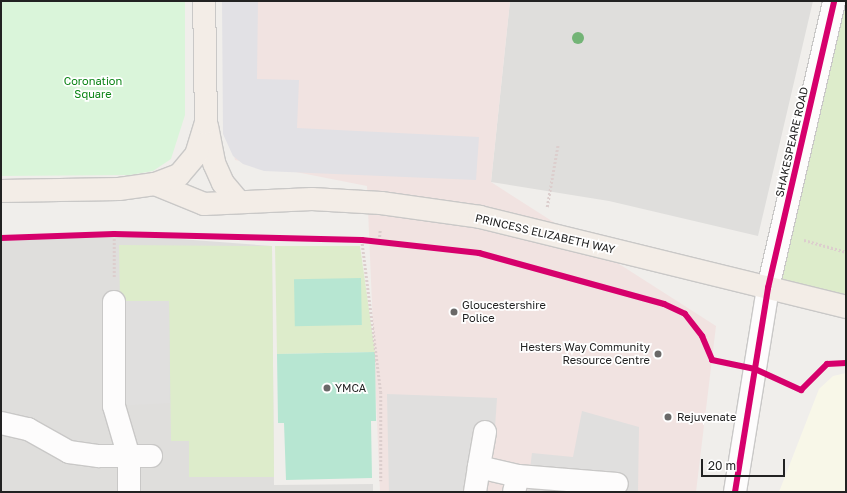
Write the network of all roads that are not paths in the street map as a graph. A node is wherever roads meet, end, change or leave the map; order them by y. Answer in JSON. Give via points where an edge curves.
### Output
{"nodes":[{"id":1,"x":204,"y":1,"type":"edge"},
{"id":2,"x":834,"y":1,"type":"edge"},
{"id":3,"x":206,"y":122,"type":"junction"},
{"id":4,"x":155,"y":184,"type":"junction"},
{"id":5,"x":1,"y":191,"type":"edge"},
{"id":6,"x":238,"y":200,"type":"junction"},
{"id":7,"x":768,"y":288,"type":"junction"},
{"id":8,"x":114,"y":302,"type":"road end"},
{"id":9,"x":846,"y":307,"type":"edge"},
{"id":10,"x":1,"y":423,"type":"edge"},
{"id":11,"x":484,"y":432,"type":"dead end"},
{"id":12,"x":151,"y":456,"type":"dead end"},
{"id":13,"x":129,"y":457,"type":"junction"},
{"id":14,"x":479,"y":467,"type":"junction"},
{"id":15,"x":516,"y":484,"type":"edge"},
{"id":16,"x":617,"y":484,"type":"dead end"},
{"id":17,"x":129,"y":492,"type":"edge"},
{"id":18,"x":475,"y":492,"type":"edge"},
{"id":19,"x":735,"y":492,"type":"edge"}],
"edges":[{"from":1,"to":3,"type":"main road"},
{"from":2,"to":7,"type":"street","name":"SHAKESPEARE ROAD"},
{"from":3,"to":4,"type":"main road","via":[[196,155],[192,160],[179,175]]},
{"from":3,"to":6,"type":"main road","via":[[214,163],[223,183]]},
{"from":4,"to":5,"type":"main road","via":[[119,189]]},
{"from":4,"to":6,"type":"main road","name":"PRINCESS ELIZABETH WAY","via":[[204,204]]},
{"from":6,"to":7,"type":"main road","name":"PRINCESS ELIZABETH WAY","via":[[312,199],[381,203],[480,218]]},
{"from":7,"to":9,"type":"main road","name":"PRINCESS ELIZABETH WAY"},
{"from":7,"to":19,"type":"street","name":"SHAKESPEARE ROAD"},
{"from":8,"to":13,"type":"street","via":[[114,406]]},
{"from":10,"to":13,"type":"street","via":[[28,429],[69,452]]},
{"from":11,"to":14,"type":"street"},
{"from":12,"to":13,"type":"street"},
{"from":13,"to":17,"type":"street"},
{"from":14,"to":15,"type":"street"},
{"from":14,"to":18,"type":"street"},
{"from":15,"to":16,"type":"street"}]}
